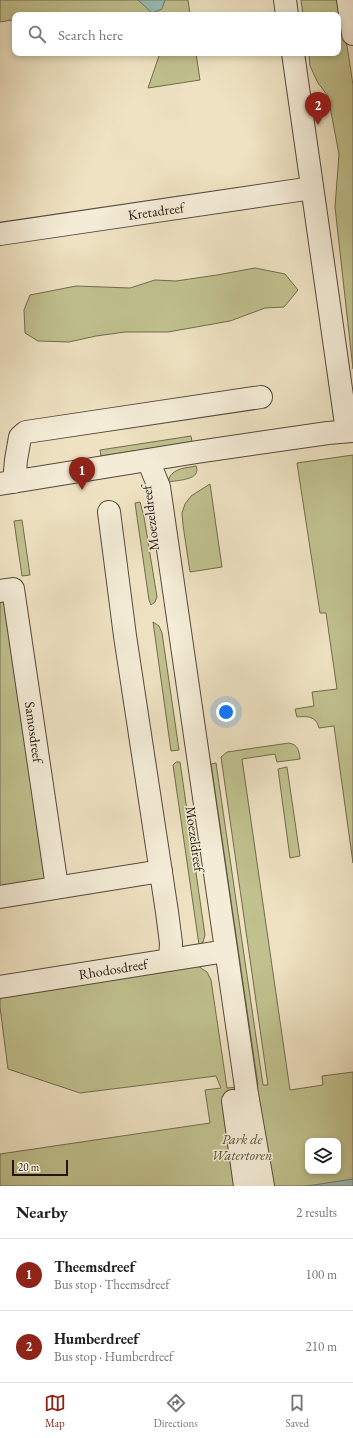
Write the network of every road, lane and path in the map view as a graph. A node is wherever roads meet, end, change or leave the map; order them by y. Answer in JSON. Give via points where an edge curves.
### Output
{"nodes":[{"id":1,"x":285,"y":0,"type":"edge"},
{"id":2,"x":348,"y":0,"type":"edge"},
{"id":3,"x":287,"y":12,"type":"edge"},
{"id":4,"x":352,"y":27,"type":"edge"},
{"id":5,"x":293,"y":56,"type":"edge"},
{"id":6,"x":312,"y":188,"type":"junction"},
{"id":7,"x":0,"y":234,"type":"edge"},
{"id":8,"x":261,"y":397,"type":"dead end"},
{"id":9,"x":350,"y":431,"type":"edge"},
{"id":10,"x":148,"y":460,"type":"junction"},
{"id":11,"x":7,"y":483,"type":"edge"},
{"id":12,"x":109,"y":512,"type":"dead end"},
{"id":13,"x":0,"y":591,"type":"edge"},
{"id":14,"x":161,"y":871,"type":"junction"},
{"id":15,"x":57,"y":887,"type":"junction"},
{"id":16,"x":0,"y":897,"type":"edge"},
{"id":17,"x":219,"y":952,"type":"junction"},
{"id":18,"x":170,"y":960,"type":"junction"},
{"id":19,"x":0,"y":987,"type":"edge"},
{"id":20,"x":245,"y":1186,"type":"edge"},
{"id":21,"x":262,"y":1186,"type":"edge"}],
"edges":[{"from":1,"to":3,"type":"street"},
{"from":2,"to":4,"type":"street"},
{"from":5,"to":6,"type":"street"},
{"from":6,"to":7,"type":"street","name":"Kretadreef"},
{"from":6,"to":9,"type":"street"},
{"from":8,"to":11,"type":"street","via":[[26,432],[20,437],[16,460]]},
{"from":9,"to":10,"type":"street"},
{"from":10,"to":11,"type":"street"},
{"from":10,"to":17,"type":"street","name":"Moezeldreef","via":[[159,486],[194,741]]},
{"from":12,"to":14,"type":"street"},
{"from":13,"to":15,"type":"street","name":"Samosdreef","via":[[13,590]]},
{"from":14,"to":15,"type":"street"},
{"from":14,"to":18,"type":"street"},
{"from":15,"to":16,"type":"street"},
{"from":17,"to":18,"type":"street","name":"Rhodosdreef"},
{"from":17,"to":20,"type":"street","name":"Moezeldreef"},
{"from":17,"to":21,"type":"street","name":"Moezeldreef"},
{"from":18,"to":19,"type":"street","name":"Rhodosdreef"}]}
